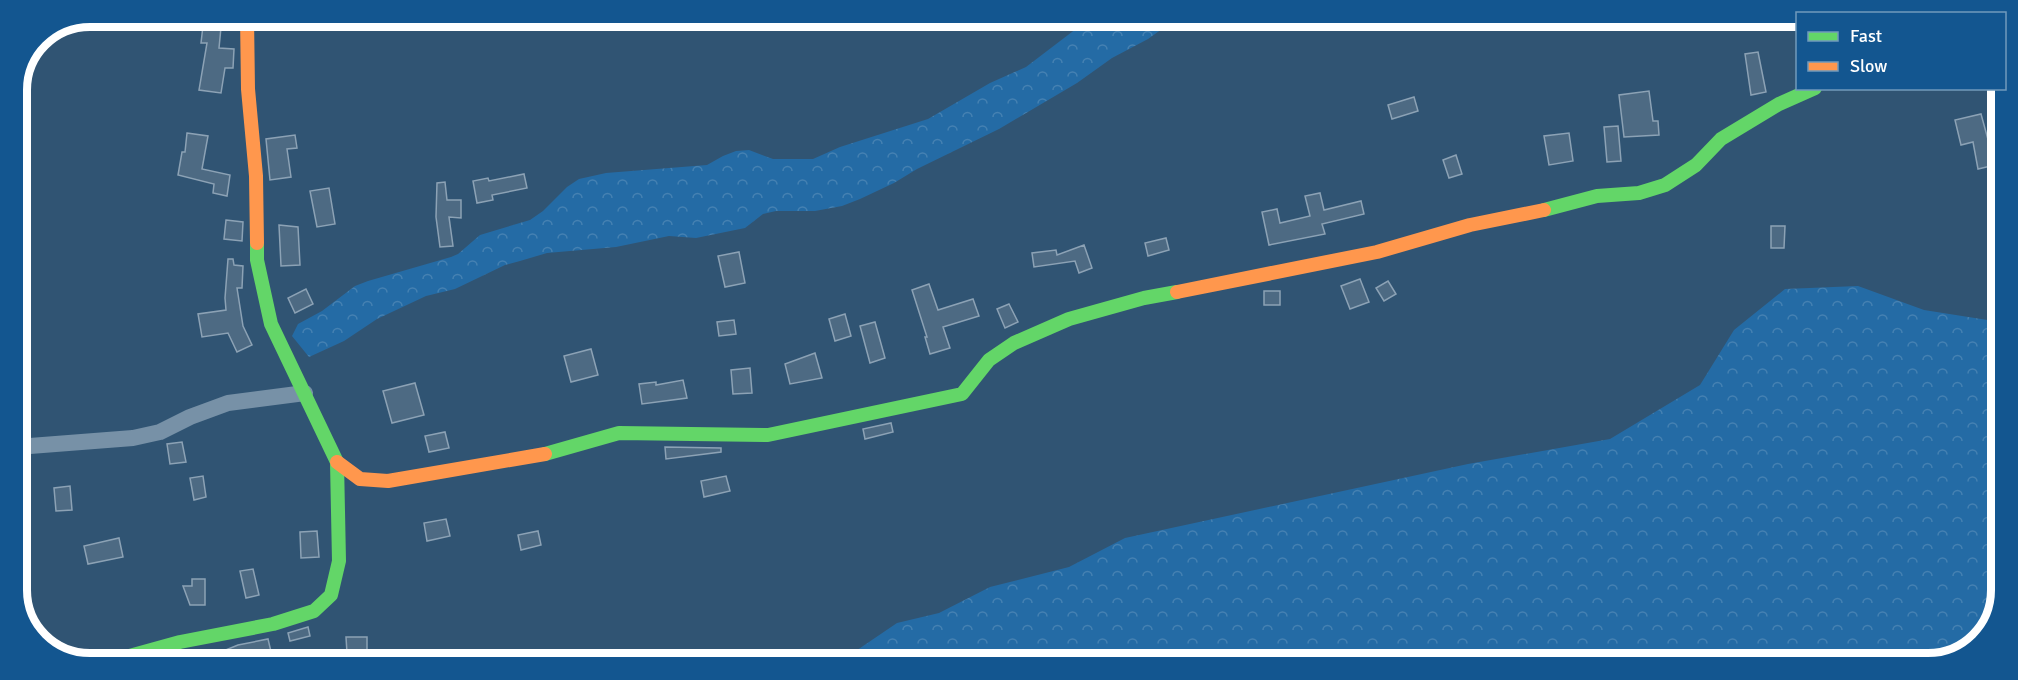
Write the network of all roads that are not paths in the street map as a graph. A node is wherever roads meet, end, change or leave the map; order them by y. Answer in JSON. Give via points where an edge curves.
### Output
{"nodes":[{"id":1,"x":247,"y":27,"type":"edge"},
{"id":2,"x":1810,"y":90,"type":"edge"},
{"id":3,"x":305,"y":393,"type":"junction"},
{"id":4,"x":27,"y":446,"type":"edge"},
{"id":5,"x":337,"y":462,"type":"junction"},
{"id":6,"x":140,"y":653,"type":"edge"}],
"edges":[{"from":1,"to":3,"type":"street","via":[[257,260],[272,324]]},
{"from":2,"to":5,"type":"street","via":[[1721,139],[1696,165],[1665,185],[1639,193],[1597,196],[1470,225],[1377,252],[1144,298],[1069,319],[1014,343],[988,360],[962,394],[768,435],[619,433],[546,454],[388,481],[360,479]]},
{"from":3,"to":4,"type":"street","via":[[228,403],[160,432],[134,438]]},
{"from":3,"to":5,"type":"street"},
{"from":5,"to":6,"type":"street","via":[[339,561],[332,595],[314,611],[273,624]]}]}
